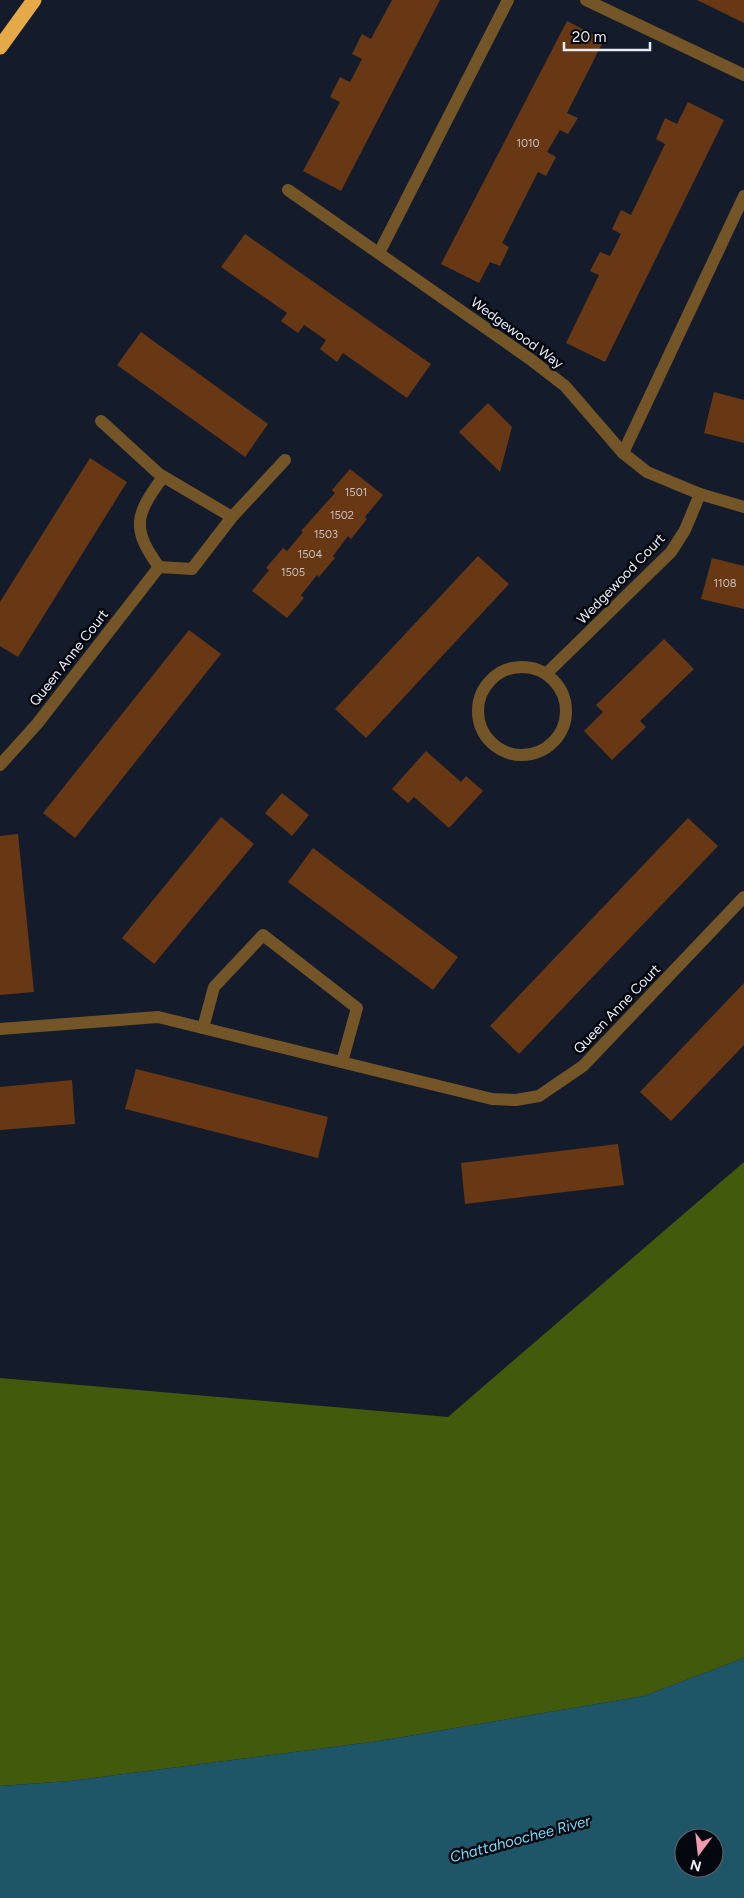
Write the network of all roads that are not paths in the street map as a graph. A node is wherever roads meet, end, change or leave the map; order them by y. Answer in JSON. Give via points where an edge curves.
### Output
{"nodes":[{"id":1,"x":34,"y":0,"type":"edge"},
{"id":2,"x":508,"y":0,"type":"edge"},
{"id":3,"x":586,"y":0,"type":"edge"},
{"id":4,"x":0,"y":47,"type":"edge"},
{"id":5,"x":744,"y":75,"type":"edge"},
{"id":6,"x":288,"y":190,"type":"dead end"},
{"id":7,"x":744,"y":196,"type":"edge"},
{"id":8,"x":379,"y":253,"type":"junction"},
{"id":9,"x":100,"y":422,"type":"dead end"},
{"id":10,"x":623,"y":453,"type":"junction"},
{"id":11,"x":285,"y":460,"type":"dead end"},
{"id":12,"x":163,"y":477,"type":"junction"},
{"id":13,"x":700,"y":494,"type":"junction"},
{"id":14,"x":744,"y":507,"type":"edge"},
{"id":15,"x":232,"y":517,"type":"junction"},
{"id":16,"x":159,"y":567,"type":"junction"},
{"id":17,"x":548,"y":674,"type":"junction"},
{"id":18,"x":0,"y":765,"type":"edge"},
{"id":19,"x":744,"y":897,"type":"edge"},
{"id":20,"x":203,"y":1028,"type":"junction"},
{"id":21,"x":0,"y":1029,"type":"edge"},
{"id":22,"x":342,"y":1062,"type":"junction"}],
"edges":[{"from":1,"to":4,"type":"highway"},
{"from":2,"to":8,"type":"street"},
{"from":3,"to":5,"type":"street"},
{"from":6,"to":8,"type":"street","name":"Wedgewood Way"},
{"from":7,"to":10,"type":"street"},
{"from":8,"to":10,"type":"street","name":"Wedgewood Way","via":[[565,386]]},
{"from":9,"to":12,"type":"street"},
{"from":10,"to":13,"type":"street","name":"Wedgewood Way","via":[[647,472]]},
{"from":11,"to":15,"type":"street"},
{"from":12,"to":15,"type":"street"},
{"from":12,"to":16,"type":"street","via":[[148,497],[139,523],[148,553]]},
{"from":13,"to":14,"type":"street","name":"Wedgewood Way"},
{"from":13,"to":17,"type":"street","name":"Wedgewood Court","via":[[685,530],[671,552]]},
{"from":15,"to":16,"type":"street","via":[[192,569]]},
{"from":16,"to":18,"type":"street","name":"Queen Anne Court","via":[[37,724]]},
{"from":17,"to":17,"type":"street","via":[[532,667],[516,666],[500,672],[488,682],[480,697],[477,713],[481,729],[492,744],[508,753],[526,756],[544,750],[558,738],[566,722],[567,704],[560,687]]},
{"from":19,"to":22,"type":"street","name":"Queen Anne Court","via":[[583,1066],[539,1096],[516,1100],[492,1099]]},
{"from":20,"to":21,"type":"street","name":"Queen Anne Court","via":[[158,1016]]},
{"from":20,"to":22,"type":"street","name":"Queen Anne Court"},
{"from":20,"to":22,"type":"street","via":[[214,987],[263,935],[357,1008]]}]}
